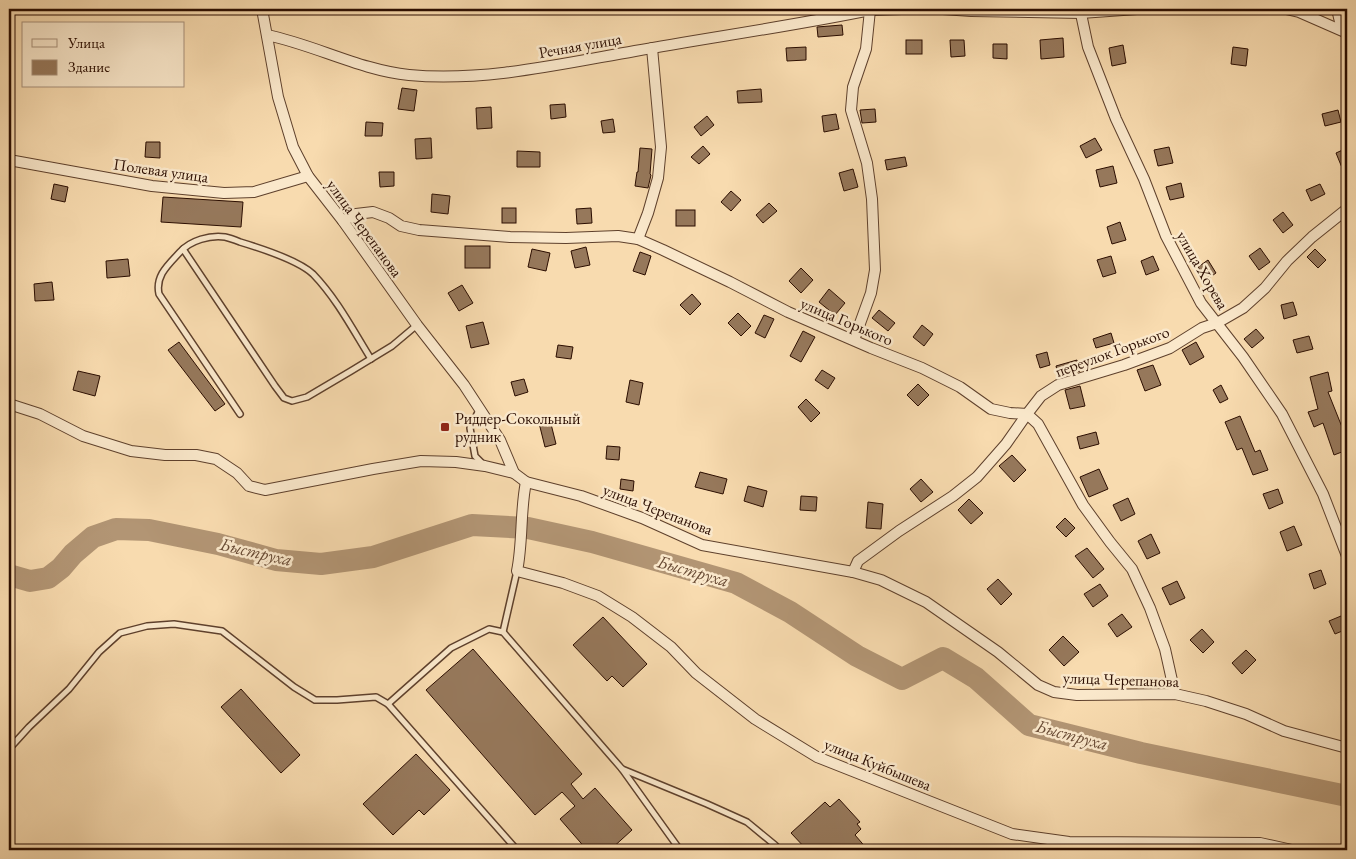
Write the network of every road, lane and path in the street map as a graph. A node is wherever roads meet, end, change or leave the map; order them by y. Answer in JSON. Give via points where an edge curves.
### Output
{"nodes":[{"id":1,"x":262,"y":9,"type":"edge"},
{"id":2,"x":902,"y":9,"type":"edge"},
{"id":3,"x":943,"y":9,"type":"edge"},
{"id":4,"x":1137,"y":9,"type":"edge"},
{"id":5,"x":1286,"y":9,"type":"edge"},
{"id":6,"x":1337,"y":9,"type":"edge"},
{"id":7,"x":870,"y":10,"type":"junction"},
{"id":8,"x":1081,"y":11,"type":"edge"},
{"id":9,"x":1345,"y":32,"type":"edge"},
{"id":10,"x":267,"y":35,"type":"junction"},
{"id":11,"x":652,"y":48,"type":"junction"},
{"id":12,"x":9,"y":160,"type":"edge"},
{"id":13,"x":308,"y":176,"type":"junction"},
{"id":14,"x":1347,"y":209,"type":"edge"},
{"id":15,"x":343,"y":221,"type":"junction"},
{"id":16,"x":638,"y":239,"type":"junction"},
{"id":17,"x":183,"y":249,"type":"junction"},
{"id":18,"x":1217,"y":323,"type":"junction"},
{"id":19,"x":418,"y":325,"type":"junction"},
{"id":20,"x":854,"y":340,"type":"junction"},
{"id":21,"x":371,"y":359,"type":"junction"},
{"id":22,"x":9,"y":404,"type":"edge"},
{"id":23,"x":479,"y":409,"type":"junction"},
{"id":24,"x":240,"y":414,"type":"dead end"},
{"id":25,"x":1027,"y":414,"type":"junction"},
{"id":26,"x":485,"y":466,"type":"junction"},
{"id":27,"x":514,"y":473,"type":"junction"},
{"id":28,"x":526,"y":482,"type":"junction"},
{"id":29,"x":1347,"y":556,"type":"edge"},
{"id":30,"x":516,"y":571,"type":"junction"},
{"id":31,"x":853,"y":572,"type":"junction"},
{"id":32,"x":503,"y":632,"type":"junction"},
{"id":33,"x":1175,"y":694,"type":"junction"},
{"id":34,"x":388,"y":704,"type":"junction"},
{"id":35,"x":1347,"y":748,"type":"edge"},
{"id":36,"x":9,"y":749,"type":"edge"},
{"id":37,"x":622,"y":769,"type":"junction"},
{"id":38,"x":1184,"y":847,"type":"edge"},
{"id":39,"x":517,"y":850,"type":"edge"},
{"id":40,"x":680,"y":850,"type":"edge"},
{"id":41,"x":780,"y":850,"type":"edge"},
{"id":42,"x":1292,"y":850,"type":"edge"}],
"edges":[{"from":1,"to":10,"type":"street","name":"улица Черепанова"},
{"from":2,"to":7,"type":"street","name":"Речная улица"},
{"from":3,"to":8,"type":"street"},
{"from":4,"to":8,"type":"street"},
{"from":5,"to":9,"type":"street"},
{"from":6,"to":9,"type":"street"},
{"from":7,"to":11,"type":"street","name":"Речная улица"},
{"from":7,"to":20,"type":"street","via":[[866,48],[853,87],[852,110],[872,199],[875,270],[871,293]]},
{"from":8,"to":18,"type":"street","name":"улица Хорева","via":[[1088,47],[1166,236],[1201,303]]},
{"from":10,"to":11,"type":"street","name":"Речная улица","via":[[382,70],[409,75],[455,76],[521,71]]},
{"from":10,"to":13,"type":"street","name":"улица Черепанова","via":[[278,97],[293,146]]},
{"from":11,"to":16,"type":"street","via":[[661,147],[658,178]]},
{"from":12,"to":13,"type":"street","name":"Полевая улица","via":[[152,186],[224,194],[254,192]]},
{"from":13,"to":15,"type":"street","name":"улица Черепанова"},
{"from":14,"to":18,"type":"street","name":"переулок Горького","via":[[1305,243],[1243,308]]},
{"from":15,"to":16,"type":"street","name":"улица Горького","via":[[356,214],[373,212],[401,226],[419,230],[510,237],[618,236]]},
{"from":15,"to":19,"type":"street","name":"улица Черепанова"},
{"from":16,"to":20,"type":"street","name":"улица Горького","via":[[788,312]]},
{"from":17,"to":21,"type":"lane","via":[[208,238],[226,237],[287,258],[312,273],[338,304]]},
{"from":17,"to":21,"type":"lane","via":[[284,398],[292,401],[307,397]]},
{"from":17,"to":24,"type":"lane","via":[[166,268],[157,285],[160,294]]},
{"from":18,"to":25,"type":"street","name":"переулок Горького","via":[[1202,328],[1170,348],[1058,385],[1040,396]]},
{"from":18,"to":29,"type":"street","name":"улица Хорева","via":[[1282,414],[1323,494]]},
{"from":19,"to":21,"type":"lane"},
{"from":19,"to":23,"type":"street","name":"улица Черепанова"},
{"from":20,"to":25,"type":"street","name":"улица Горького","via":[[960,387],[991,409]]},
{"from":22,"to":26,"type":"street","via":[[40,414],[83,436],[131,451],[216,459],[237,472],[249,486],[265,490],[373,468],[421,462]]},
{"from":23,"to":26,"type":"lane","via":[[470,428],[475,456]]},
{"from":23,"to":27,"type":"street","name":"улица Черепанова","via":[[500,440]]},
{"from":25,"to":31,"type":"street","name":"переулок Горького","via":[[1006,444],[976,477],[868,553],[858,561]]},
{"from":25,"to":33,"type":"street","via":[[1038,424],[1083,505],[1132,569],[1165,649]]},
{"from":26,"to":27,"type":"street"},
{"from":27,"to":28,"type":"street","name":"улица Черепанова"},
{"from":28,"to":30,"type":"street"},
{"from":28,"to":31,"type":"street","name":"улица Черепанова","via":[[634,514],[702,545]]},
{"from":30,"to":32,"type":"lane"},
{"from":30,"to":38,"type":"street","name":"улица Куйбышева","via":[[598,596],[632,617],[755,719],[817,757],[1012,834],[1069,842]]},
{"from":31,"to":33,"type":"street","name":"улица Черепанова","via":[[881,580],[926,602],[998,652],[1038,685],[1054,692],[1077,695]]},
{"from":32,"to":34,"type":"lane","via":[[488,629],[451,648]]},
{"from":32,"to":37,"type":"lane"},
{"from":33,"to":35,"type":"street","name":"улица Черепанова","via":[[1246,714],[1284,732]]},
{"from":34,"to":36,"type":"lane","via":[[376,697],[315,700],[222,631],[174,624],[147,626],[120,633],[98,652],[69,689]]},
{"from":34,"to":39,"type":"lane"},
{"from":37,"to":40,"type":"lane"},
{"from":37,"to":41,"type":"lane","via":[[747,822]]},
{"from":38,"to":42,"type":"street","name":"улица Куйбышева","via":[[1260,843]]}]}
